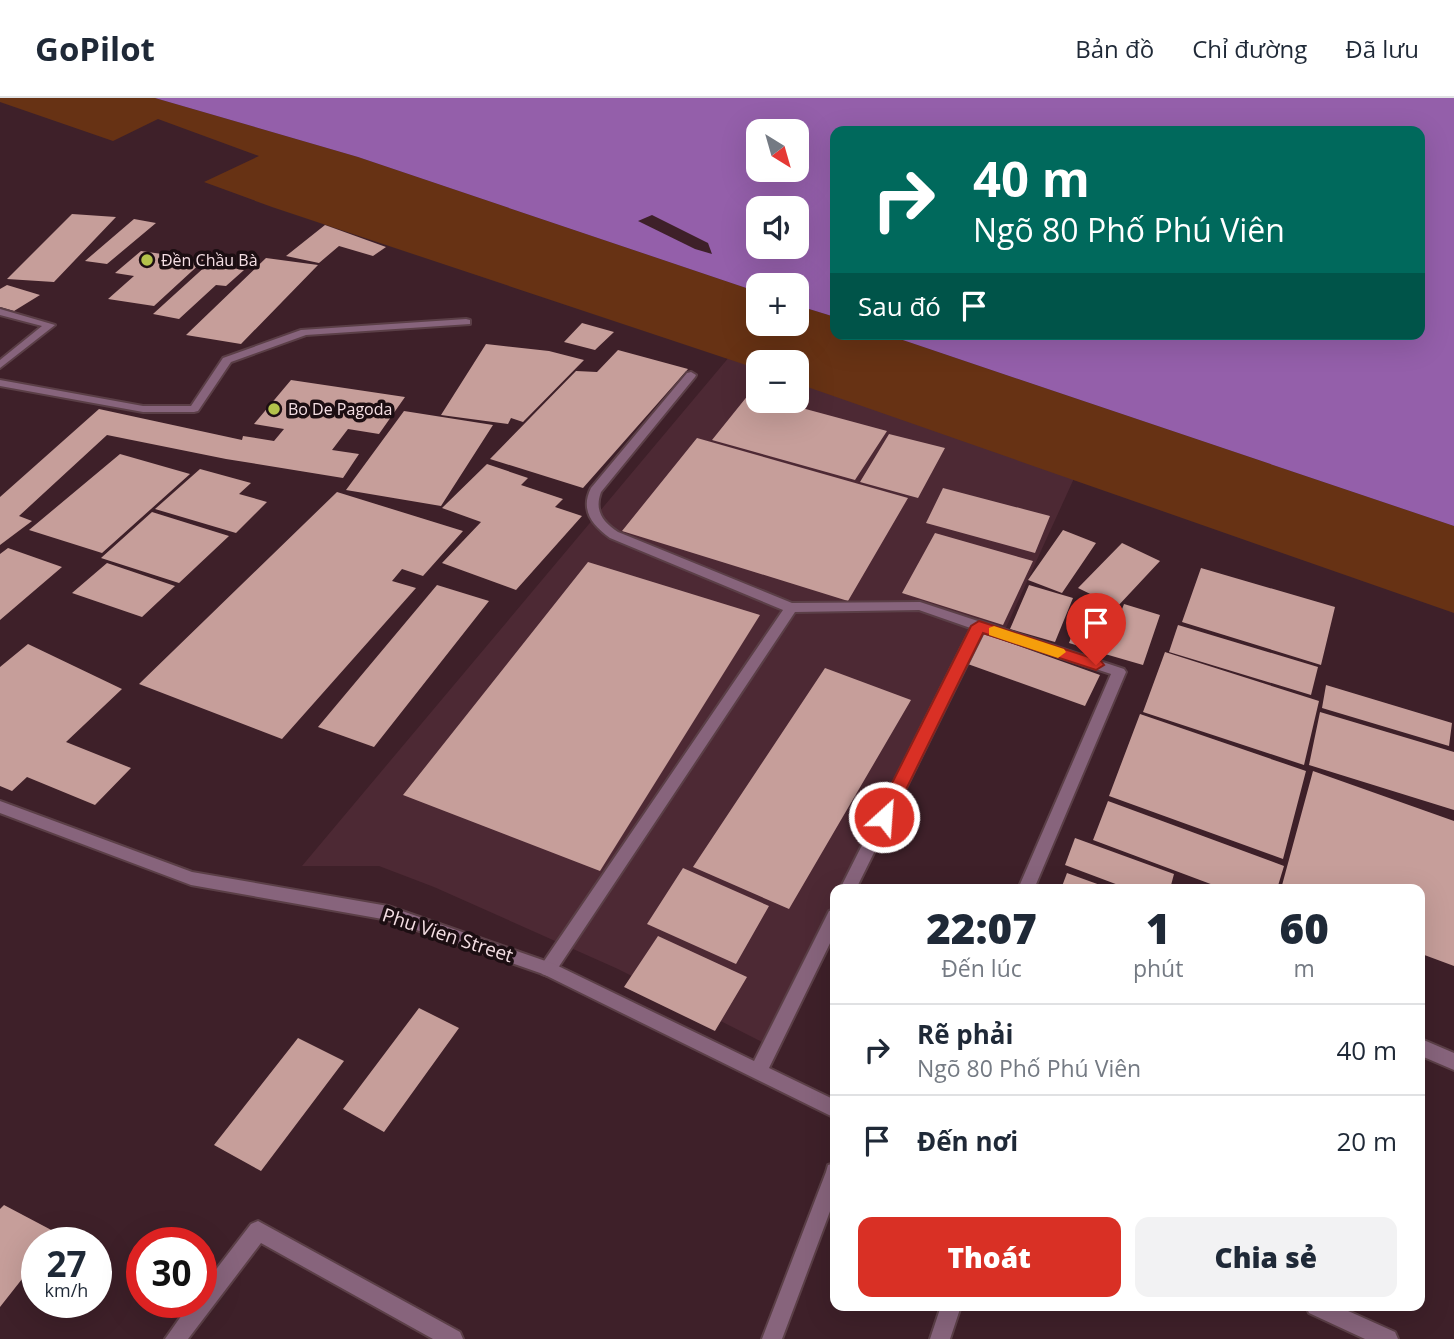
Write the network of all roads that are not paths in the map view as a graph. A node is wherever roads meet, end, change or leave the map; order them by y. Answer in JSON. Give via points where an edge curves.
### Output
{"nodes":[{"id":1,"x":0,"y":312,"type":"edge"},
{"id":2,"x":466,"y":323,"type":"dead end"},
{"id":3,"x":0,"y":365,"type":"edge"},
{"id":4,"x":691,"y":375,"type":"dead end"},
{"id":5,"x":0,"y":383,"type":"edge"},
{"id":6,"x":791,"y":608,"type":"junction"},
{"id":7,"x":979,"y":626,"type":"junction"},
{"id":8,"x":0,"y":807,"type":"edge"},
{"id":9,"x":850,"y":884,"type":"edge"},
{"id":10,"x":1028,"y":884,"type":"edge"},
{"id":11,"x":830,"y":926,"type":"edge"},
{"id":12,"x":548,"y":969,"type":"junction"},
{"id":13,"x":1425,"y":1049,"type":"edge"},
{"id":14,"x":1454,"y":1062,"type":"edge"},
{"id":15,"x":758,"y":1071,"type":"junction"},
{"id":16,"x":830,"y":1107,"type":"edge"},
{"id":17,"x":830,"y":1184,"type":"edge"},
{"id":18,"x":949,"y":1311,"type":"edge"},
{"id":19,"x":1327,"y":1311,"type":"edge"},
{"id":20,"x":174,"y":1339,"type":"edge"},
{"id":21,"x":453,"y":1339,"type":"edge"},
{"id":22,"x":772,"y":1339,"type":"edge"},
{"id":23,"x":940,"y":1339,"type":"edge"},
{"id":24,"x":1388,"y":1339,"type":"edge"}],
"edges":[{"from":1,"to":3,"type":"street","via":[[50,325]]},
{"from":2,"to":5,"type":"street","via":[[305,332],[227,360],[194,409],[144,409]]},
{"from":4,"to":6,"type":"street","via":[[596,491],[591,507],[595,518],[614,535]]},
{"from":6,"to":7,"type":"street","via":[[920,606]]},
{"from":6,"to":12,"type":"street"},
{"from":7,"to":9,"type":"street"},
{"from":7,"to":10,"type":"street","via":[[1119,672]]},
{"from":8,"to":12,"type":"street","name":"Phu Vien Street","via":[[191,878],[388,913]]},
{"from":11,"to":15,"type":"street"},
{"from":12,"to":15,"type":"street","name":"Phu Vien Street"},
{"from":13,"to":14,"type":"street"},
{"from":15,"to":16,"type":"street","name":"Phu Vien Street"},
{"from":17,"to":22,"type":"street"},
{"from":18,"to":23,"type":"street"},
{"from":19,"to":24,"type":"street"},
{"from":20,"to":21,"type":"street","via":[[258,1231]]}]}
